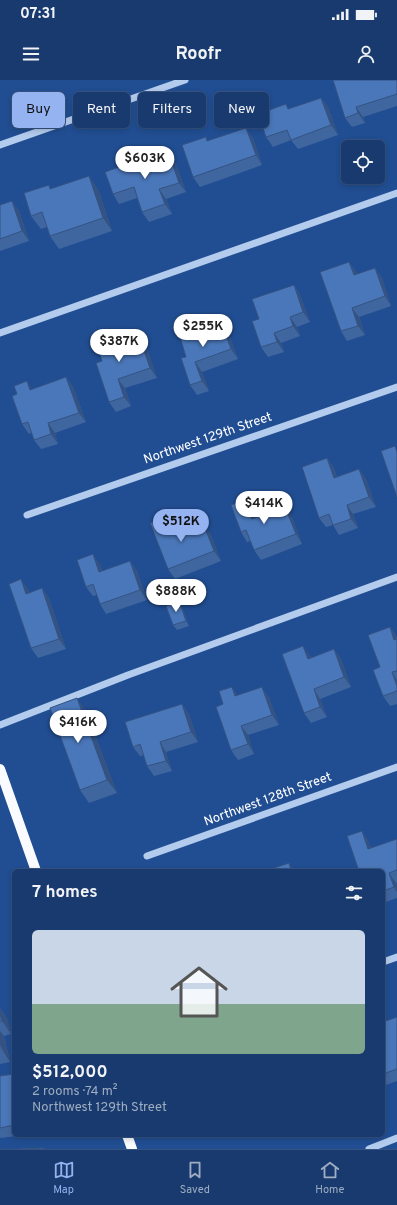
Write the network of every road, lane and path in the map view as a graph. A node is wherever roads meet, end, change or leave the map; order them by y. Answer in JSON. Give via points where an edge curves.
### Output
{"nodes":[{"id":1,"x":184,"y":80,"type":"edge"},
{"id":2,"x":0,"y":145,"type":"edge"},
{"id":3,"x":397,"y":193,"type":"edge"},
{"id":4,"x":0,"y":333,"type":"edge"},
{"id":5,"x":397,"y":387,"type":"edge"},
{"id":6,"x":27,"y":515,"type":"dead end"},
{"id":7,"x":397,"y":577,"type":"edge"},
{"id":8,"x":0,"y":725,"type":"edge"},
{"id":9,"x":397,"y":767,"type":"edge"},
{"id":10,"x":0,"y":769,"type":"edge"},
{"id":11,"x":147,"y":856,"type":"dead end"},
{"id":12,"x":35,"y":869,"type":"edge"},
{"id":13,"x":397,"y":957,"type":"edge"},
{"id":14,"x":385,"y":961,"type":"edge"},
{"id":15,"x":128,"y":1137,"type":"edge"},
{"id":16,"x":397,"y":1138,"type":"edge"},
{"id":17,"x":132,"y":1149,"type":"edge"},
{"id":18,"x":369,"y":1149,"type":"edge"}],
"edges":[{"from":1,"to":2,"type":"street"},
{"from":3,"to":4,"type":"street"},
{"from":5,"to":6,"type":"street","name":"Northwest 129th Street"},
{"from":7,"to":8,"type":"street"},
{"from":9,"to":11,"type":"street","name":"Northwest 128th Street"},
{"from":10,"to":12,"type":"main road"},
{"from":13,"to":14,"type":"street"},
{"from":15,"to":17,"type":"main road"},
{"from":16,"to":18,"type":"street"}]}
